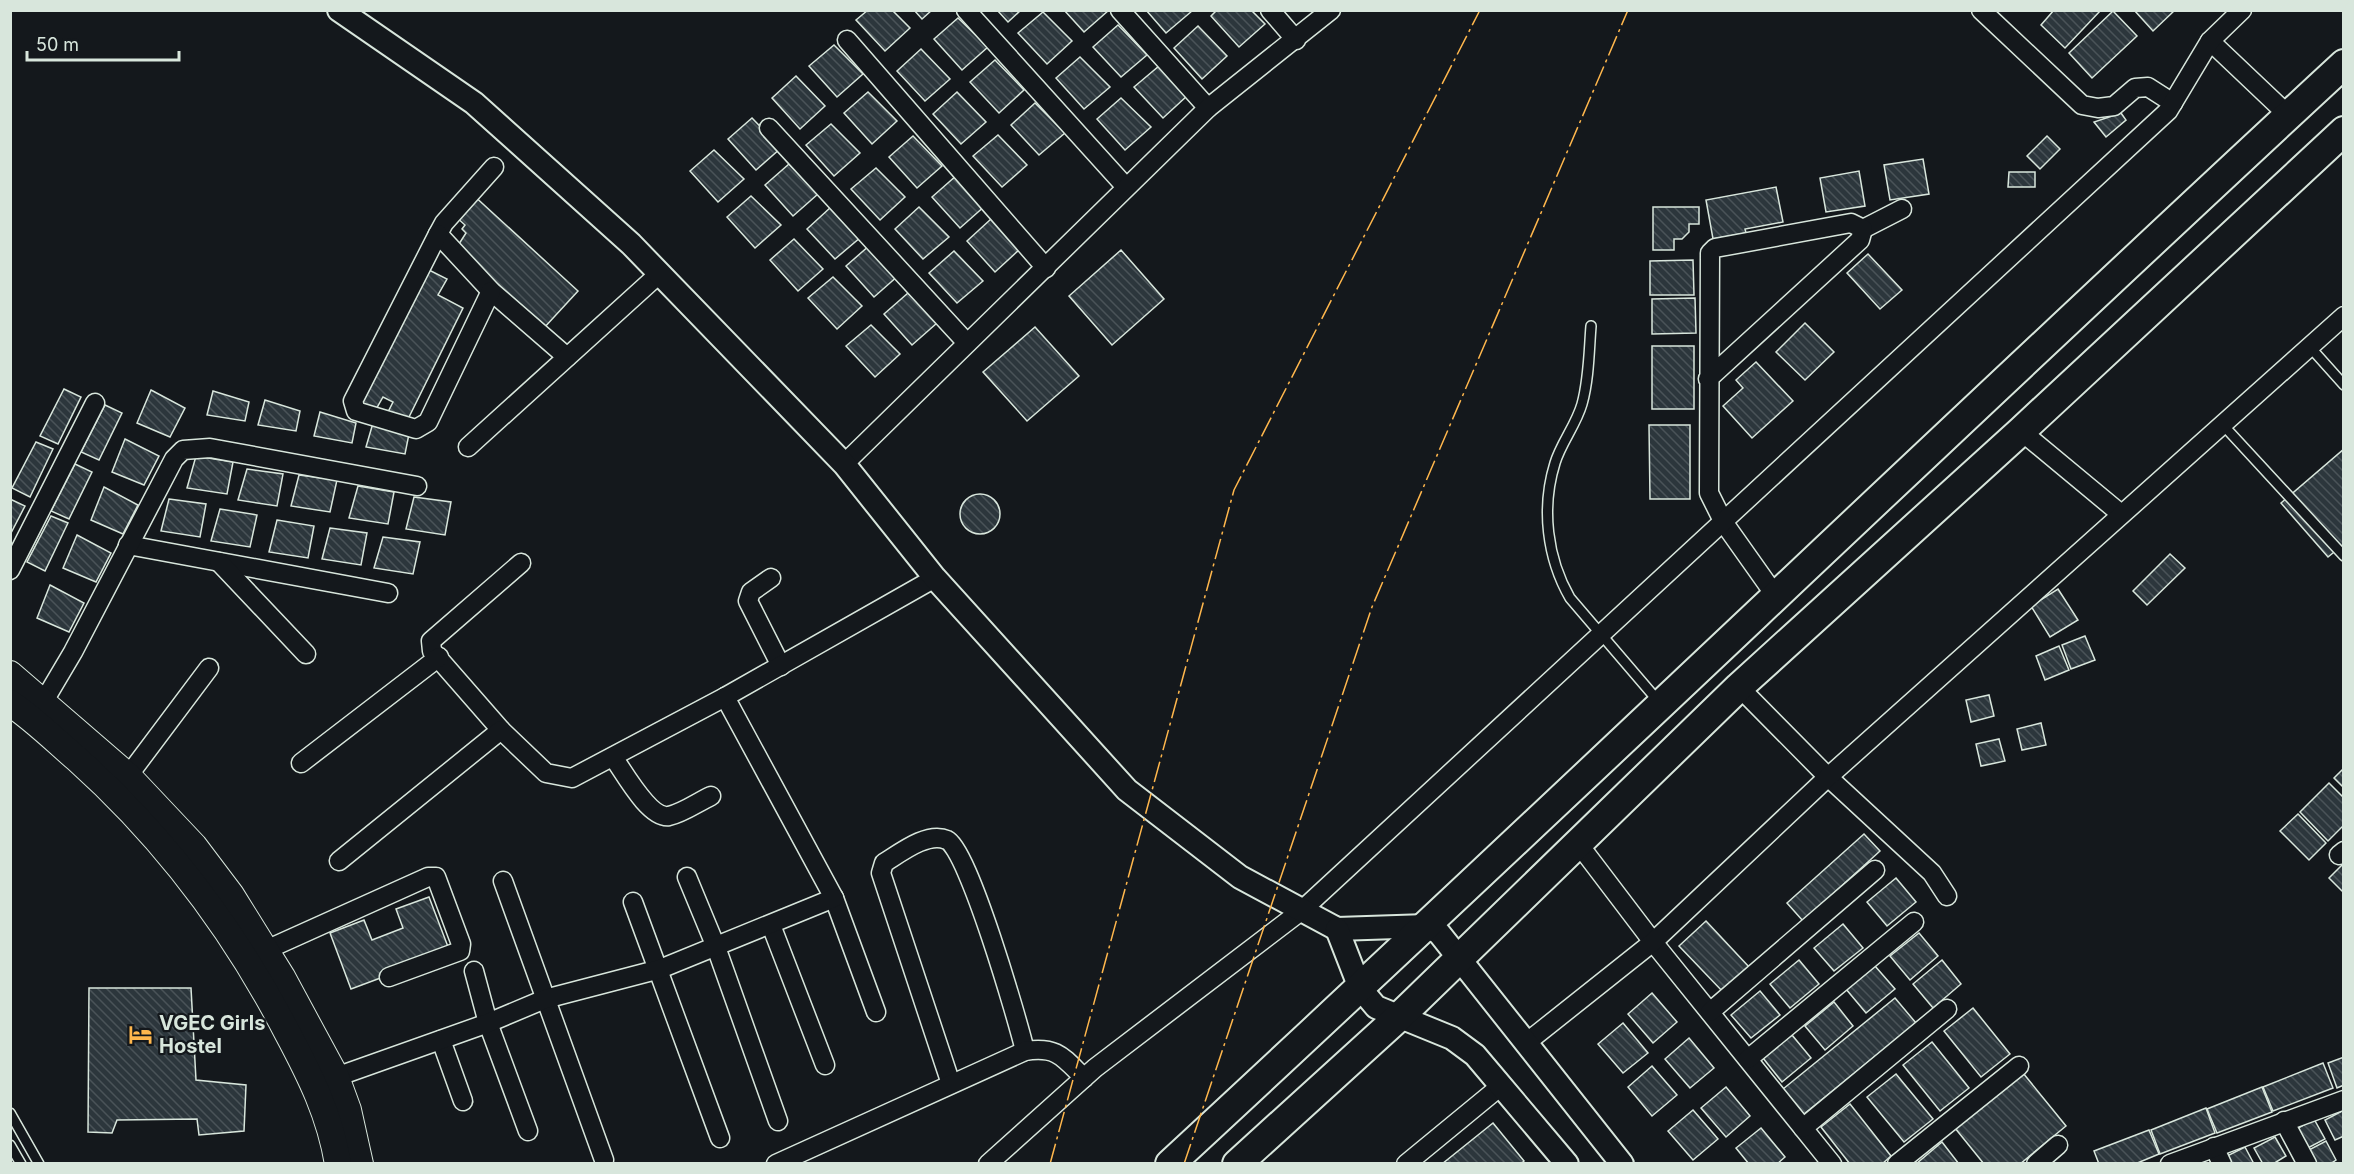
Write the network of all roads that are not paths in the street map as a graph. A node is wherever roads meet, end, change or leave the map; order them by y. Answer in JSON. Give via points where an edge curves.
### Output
{"nodes":[{"id":1,"x":339,"y":10,"type":"edge"},
{"id":2,"x":966,"y":10,"type":"edge"},
{"id":3,"x":1120,"y":10,"type":"edge"},
{"id":4,"x":1270,"y":10,"type":"edge"},
{"id":5,"x":1331,"y":10,"type":"edge"},
{"id":6,"x":1981,"y":10,"type":"edge"},
{"id":7,"x":2242,"y":10,"type":"edge"},
{"id":8,"x":847,"y":40,"type":"dead end"},
{"id":9,"x":1296,"y":40,"type":"junction"},
{"id":10,"x":2210,"y":41,"type":"junction"},
{"id":11,"x":2343,"y":64,"type":"edge"},
{"id":12,"x":2173,"y":104,"type":"junction"},
{"id":13,"x":1208,"y":108,"type":"junction"},
{"id":14,"x":2288,"y":116,"type":"junction"},
{"id":15,"x":769,"y":128,"type":"dead end"},
{"id":16,"x":2340,"y":143,"type":"edge"},
{"id":17,"x":494,"y":167,"type":"dead end"},
{"id":18,"x":1126,"y":187,"type":"junction"},
{"id":19,"x":1902,"y":209,"type":"dead end"},
{"id":20,"x":1863,"y":229,"type":"junction"},
{"id":21,"x":438,"y":234,"type":"junction"},
{"id":22,"x":1046,"y":267,"type":"junction"},
{"id":23,"x":659,"y":274,"type":"junction"},
{"id":24,"x":491,"y":291,"type":"junction"},
{"id":25,"x":2343,"y":316,"type":"edge"},
{"id":26,"x":1591,"y":326,"type":"dead end"},
{"id":27,"x":968,"y":343,"type":"junction"},
{"id":28,"x":2310,"y":348,"type":"junction"},
{"id":29,"x":567,"y":357,"type":"junction"},
{"id":30,"x":1708,"y":379,"type":"junction"},
{"id":31,"x":2343,"y":385,"type":"edge"},
{"id":32,"x":95,"y":403,"type":"dead end"},
{"id":33,"x":2224,"y":426,"type":"junction"},
{"id":34,"x":2021,"y":431,"type":"junction"},
{"id":35,"x":468,"y":447,"type":"dead end"},
{"id":36,"x":844,"y":464,"type":"junction"},
{"id":37,"x":417,"y":486,"type":"dead end"},
{"id":38,"x":2121,"y":514,"type":"junction"},
{"id":39,"x":1724,"y":523,"type":"junction"},
{"id":40,"x":128,"y":545,"type":"junction"},
{"id":41,"x":2343,"y":556,"type":"edge"},
{"id":42,"x":219,"y":562,"type":"junction"},
{"id":43,"x":521,"y":563,"type":"dead end"},
{"id":44,"x":10,"y":570,"type":"edge"},
{"id":45,"x":771,"y":578,"type":"dead end"},
{"id":46,"x":935,"y":578,"type":"junction"},
{"id":47,"x":388,"y":593,"type":"dead end"},
{"id":48,"x":1775,"y":595,"type":"junction"},
{"id":49,"x":1601,"y":634,"type":"junction"},
{"id":50,"x":306,"y":654,"type":"dead end"},
{"id":51,"x":439,"y":657,"type":"junction"},
{"id":52,"x":781,"y":666,"type":"junction"},
{"id":53,"x":209,"y":668,"type":"dead end"},
{"id":54,"x":10,"y":674,"type":"edge"},
{"id":55,"x":1739,"y":687,"type":"junction"},
{"id":56,"x":725,"y":697,"type":"junction"},
{"id":57,"x":44,"y":701,"type":"junction"},
{"id":58,"x":10,"y":703,"type":"edge"},
{"id":59,"x":1661,"y":704,"type":"junction"},
{"id":60,"x":501,"y":730,"type":"junction"},
{"id":61,"x":613,"y":757,"type":"junction"},
{"id":62,"x":301,"y":763,"type":"dead end"},
{"id":63,"x":128,"y":776,"type":"junction"},
{"id":64,"x":1828,"y":777,"type":"junction"},
{"id":65,"x":711,"y":796,"type":"dead end"},
{"id":66,"x":1577,"y":842,"type":"junction"},
{"id":67,"x":339,"y":861,"type":"dead end"},
{"id":68,"x":1875,"y":870,"type":"dead end"},
{"id":69,"x":687,"y":877,"type":"dead end"},
{"id":70,"x":503,"y":881,"type":"dead end"},
{"id":71,"x":1947,"y":896,"type":"dead end"},
{"id":72,"x":834,"y":898,"type":"junction"},
{"id":73,"x":222,"y":901,"type":"junction"},
{"id":74,"x":633,"y":902,"type":"dead end"},
{"id":75,"x":1301,"y":911,"type":"junction"},
{"id":76,"x":1914,"y":922,"type":"dead end"},
{"id":77,"x":771,"y":926,"type":"junction"},
{"id":78,"x":1427,"y":926,"type":"junction"},
{"id":79,"x":1337,"y":929,"type":"junction"},
{"id":80,"x":1653,"y":942,"type":"junction"},
{"id":81,"x":716,"y":947,"type":"junction"},
{"id":82,"x":266,"y":950,"type":"junction"},
{"id":83,"x":1460,"y":958,"type":"junction"},
{"id":84,"x":660,"y":969,"type":"junction"},
{"id":85,"x":474,"y":971,"type":"dead end"},
{"id":86,"x":389,"y":977,"type":"dead end"},
{"id":87,"x":1360,"y":988,"type":"junction"},
{"id":88,"x":545,"y":999,"type":"junction"},
{"id":89,"x":1947,"y":1009,"type":"dead end"},
{"id":90,"x":876,"y":1012,"type":"dead end"},
{"id":91,"x":1710,"y":1012,"type":"junction"},
{"id":92,"x":1400,"y":1017,"type":"junction"},
{"id":93,"x":488,"y":1023,"type":"junction"},
{"id":94,"x":441,"y":1040,"type":"junction"},
{"id":95,"x":1526,"y":1043,"type":"junction"},
{"id":96,"x":1025,"y":1051,"type":"junction"},
{"id":97,"x":1748,"y":1059,"type":"junction"},
{"id":98,"x":825,"y":1065,"type":"dead end"},
{"id":99,"x":2019,"y":1066,"type":"dead end"},
{"id":100,"x":336,"y":1077,"type":"junction"},
{"id":101,"x":1084,"y":1078,"type":"junction"},
{"id":102,"x":951,"y":1084,"type":"junction"},
{"id":103,"x":1502,"y":1085,"type":"junction"},
{"id":104,"x":2343,"y":1100,"type":"edge"},
{"id":105,"x":463,"y":1101,"type":"dead end"},
{"id":106,"x":10,"y":1113,"type":"edge"},
{"id":107,"x":337,"y":1113,"type":"junction"},
{"id":108,"x":778,"y":1121,"type":"dead end"},
{"id":109,"x":2284,"y":1121,"type":"junction"},
{"id":110,"x":13,"y":1123,"type":"edge"},
{"id":111,"x":1803,"y":1128,"type":"junction"},
{"id":112,"x":528,"y":1131,"type":"dead end"},
{"id":113,"x":720,"y":1137,"type":"dead end"},
{"id":114,"x":10,"y":1145,"type":"edge"},
{"id":115,"x":2058,"y":1145,"type":"dead end"},
{"id":116,"x":2218,"y":1155,"type":"edge"},
{"id":117,"x":604,"y":1160,"type":"dead end"},
{"id":118,"x":21,"y":1164,"type":"edge"},
{"id":119,"x":39,"y":1164,"type":"edge"},
{"id":120,"x":338,"y":1164,"type":"edge"},
{"id":121,"x":360,"y":1164,"type":"edge"},
{"id":122,"x":776,"y":1164,"type":"edge"},
{"id":123,"x":988,"y":1164,"type":"edge"},
{"id":124,"x":1170,"y":1164,"type":"edge"},
{"id":125,"x":1237,"y":1164,"type":"edge"},
{"id":126,"x":1406,"y":1164,"type":"edge"},
{"id":127,"x":1567,"y":1164,"type":"edge"},
{"id":128,"x":1622,"y":1164,"type":"edge"},
{"id":129,"x":1832,"y":1164,"type":"edge"},
{"id":130,"x":1897,"y":1164,"type":"edge"},
{"id":131,"x":2036,"y":1164,"type":"edge"},
{"id":132,"x":2170,"y":1164,"type":"edge"},
{"id":133,"x":2307,"y":1164,"type":"edge"}],
"edges":[{"from":1,"to":23,"type":"street","via":[[474,103]]},
{"from":2,"to":18,"type":"street"},
{"from":3,"to":13,"type":"street"},
{"from":4,"to":9,"type":"street"},
{"from":5,"to":9,"type":"street"},
{"from":6,"to":12,"type":"street","via":[[2082,105],[2114,106],[2135,88],[2148,87]]},
{"from":7,"to":10,"type":"street"},
{"from":8,"to":22,"type":"street"},
{"from":9,"to":13,"type":"street"},
{"from":10,"to":12,"type":"street"},
{"from":10,"to":14,"type":"street"},
{"from":11,"to":14,"type":"main road"},
{"from":12,"to":39,"type":"street"},
{"from":13,"to":18,"type":"street"},
{"from":14,"to":48,"type":"main road"},
{"from":15,"to":27,"type":"street"},
{"from":16,"to":34,"type":"main road"},
{"from":17,"to":21,"type":"street"},
{"from":18,"to":22,"type":"street"},
{"from":19,"to":20,"type":"street"},
{"from":20,"to":30,"type":"street","via":[[1860,240]]},
{"from":20,"to":30,"type":"street","via":[[1851,223],[1712,250]]},
{"from":21,"to":24,"type":"street"},
{"from":21,"to":24,"type":"street","via":[[353,401],[356,411],[416,429],[428,422]]},
{"from":22,"to":27,"type":"street"},
{"from":23,"to":29,"type":"street"},
{"from":23,"to":36,"type":"street"},
{"from":24,"to":29,"type":"street"},
{"from":25,"to":28,"type":"street"},
{"from":26,"to":49,"type":"lane","via":[[1582,404],[1556,462],[1547,511],[1552,554],[1561,582]]},
{"from":27,"to":36,"type":"street"},
{"from":28,"to":31,"type":"lane"},
{"from":28,"to":33,"type":"street"},
{"from":29,"to":35,"type":"street"},
{"from":30,"to":39,"type":"street","via":[[1708,487]]},
{"from":32,"to":44,"type":"street"},
{"from":33,"to":38,"type":"street"},
{"from":33,"to":41,"type":"lane"},
{"from":34,"to":38,"type":"street"},
{"from":34,"to":55,"type":"main road"},
{"from":36,"to":46,"type":"street"},
{"from":37,"to":40,"type":"street","via":[[192,447],[174,459]]},
{"from":38,"to":64,"type":"street"},
{"from":39,"to":48,"type":"street"},
{"from":39,"to":49,"type":"street"},
{"from":40,"to":42,"type":"street"},
{"from":40,"to":57,"type":"street"},
{"from":42,"to":47,"type":"street"},
{"from":42,"to":50,"type":"street"},
{"from":43,"to":51,"type":"street","via":[[435,636],[432,651]]},
{"from":45,"to":52,"type":"street","via":[[751,592],[748,601]]},
{"from":46,"to":52,"type":"street"},
{"from":46,"to":75,"type":"street","via":[[1127,790],[1240,876]]},
{"from":48,"to":59,"type":"main road"},
{"from":49,"to":59,"type":"lane"},
{"from":49,"to":75,"type":"street"},
{"from":51,"to":60,"type":"street"},
{"from":51,"to":62,"type":"street"},
{"from":52,"to":56,"type":"street"},
{"from":53,"to":63,"type":"street"},
{"from":54,"to":57,"type":"main road"},
{"from":55,"to":64,"type":"street"},
{"from":55,"to":66,"type":"main road"},
{"from":56,"to":61,"type":"street"},
{"from":56,"to":72,"type":"street"},
{"from":57,"to":63,"type":"main road"},
{"from":58,"to":73,"type":"main road","via":[[101,781],[181,865]]},
{"from":59,"to":78,"type":"main road"},
{"from":60,"to":61,"type":"street","via":[[546,773],[557,777],[572,778]]},
{"from":60,"to":67,"type":"street"},
{"from":61,"to":65,"type":"street","via":[[647,805],[658,814],[672,815]]},
{"from":63,"to":73,"type":"main road","via":[[194,846]]},
{"from":64,"to":71,"type":"street","via":[[1932,873]]},
{"from":64,"to":80,"type":"street"},
{"from":66,"to":80,"type":"street"},
{"from":66,"to":83,"type":"main road"},
{"from":68,"to":91,"type":"street"},
{"from":69,"to":81,"type":"street"},
{"from":70,"to":88,"type":"street"},
{"from":72,"to":77,"type":"street"},
{"from":72,"to":90,"type":"street"},
{"from":73,"to":82,"type":"main road"},
{"from":73,"to":107,"type":"main road","via":[[316,1087]]},
{"from":74,"to":84,"type":"street"},
{"from":75,"to":79,"type":"street"},
{"from":75,"to":101,"type":"street"},
{"from":76,"to":97,"type":"street"},
{"from":77,"to":81,"type":"street"},
{"from":77,"to":98,"type":"street"},
{"from":78,"to":79,"type":"street"},
{"from":78,"to":83,"type":"street"},
{"from":78,"to":87,"type":"main road"},
{"from":79,"to":87,"type":"street"},
{"from":80,"to":91,"type":"street"},
{"from":80,"to":95,"type":"street"},
{"from":81,"to":84,"type":"street"},
{"from":81,"to":108,"type":"street"},
{"from":82,"to":86,"type":"street","via":[[428,877],[436,878],[461,944],[460,951]]},
{"from":82,"to":100,"type":"main road"},
{"from":83,"to":92,"type":"main road"},
{"from":83,"to":95,"type":"street"},
{"from":84,"to":88,"type":"street"},
{"from":84,"to":113,"type":"street"},
{"from":85,"to":93,"type":"street"},
{"from":87,"to":92,"type":"street","via":[[1376,1007]]},
{"from":87,"to":124,"type":"main road"},
{"from":88,"to":93,"type":"street"},
{"from":88,"to":117,"type":"street"},
{"from":89,"to":111,"type":"street"},
{"from":91,"to":97,"type":"street"},
{"from":92,"to":103,"type":"street","via":[[1452,1038],[1475,1055]]},
{"from":92,"to":125,"type":"main road"},
{"from":93,"to":94,"type":"street"},
{"from":93,"to":112,"type":"street"},
{"from":94,"to":100,"type":"street"},
{"from":94,"to":105,"type":"street"},
{"from":95,"to":128,"type":"street"},
{"from":96,"to":101,"type":"street","via":[[1052,1050]]},
{"from":96,"to":102,"type":"street"},
{"from":96,"to":102,"type":"street","via":[[1008,988],[953,843],[945,838],[926,839],[884,863],[881,873]]},
{"from":97,"to":111,"type":"street"},
{"from":99,"to":130,"type":"street"},
{"from":100,"to":107,"type":"main road"},
{"from":101,"to":123,"type":"street"},
{"from":102,"to":122,"type":"street"},
{"from":103,"to":126,"type":"street"},
{"from":103,"to":127,"type":"street"},
{"from":104,"to":109,"type":"street"},
{"from":106,"to":110,"type":"lane"},
{"from":107,"to":120,"type":"main road"},
{"from":107,"to":121,"type":"main road"},
{"from":109,"to":116,"type":"street"},
{"from":109,"to":133,"type":"street"},
{"from":110,"to":119,"type":"lane"},
{"from":111,"to":129,"type":"street"},
{"from":114,"to":118,"type":"lane"},
{"from":115,"to":131,"type":"street"},
{"from":116,"to":132,"type":"street"}]}
